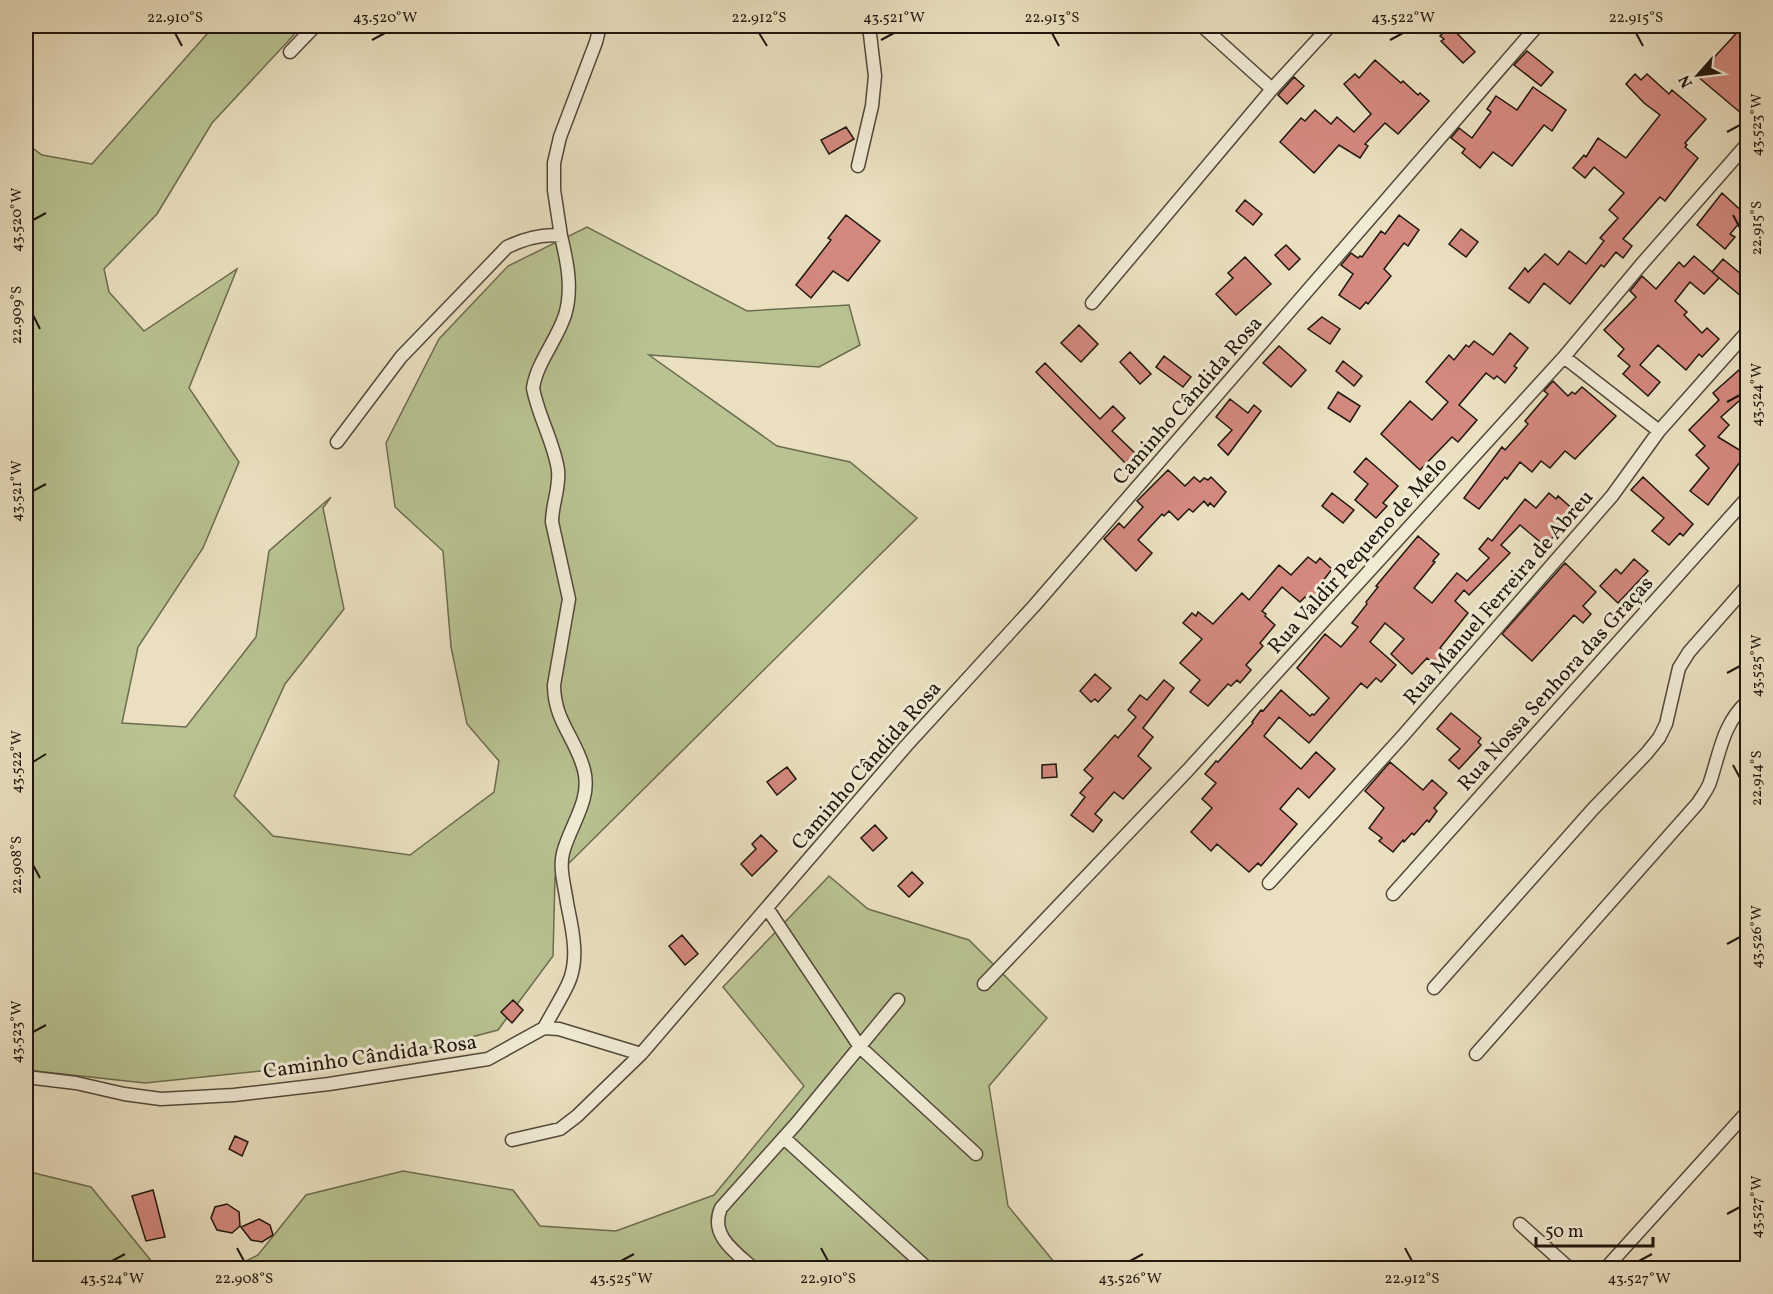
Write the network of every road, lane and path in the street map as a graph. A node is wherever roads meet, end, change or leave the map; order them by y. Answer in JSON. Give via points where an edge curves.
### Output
{"nodes":[{"id":1,"x":315,"y":26,"type":"edge"},
{"id":2,"x":600,"y":26,"type":"edge"},
{"id":3,"x":869,"y":26,"type":"edge"},
{"id":4,"x":1202,"y":26,"type":"edge"},
{"id":5,"x":1330,"y":26,"type":"edge"},
{"id":6,"x":1538,"y":26,"type":"edge"},
{"id":7,"x":290,"y":52,"type":"dead end"},
{"id":8,"x":1272,"y":89,"type":"junction"},
{"id":9,"x":1748,"y":143,"type":"edge"},
{"id":10,"x":858,"y":166,"type":"dead end"},
{"id":11,"x":561,"y":236,"type":"junction"},
{"id":12,"x":1092,"y":303,"type":"dead end"},
{"id":13,"x":1748,"y":331,"type":"edge"},
{"id":14,"x":1564,"y":357,"type":"junction"},
{"id":15,"x":1659,"y":430,"type":"junction"},
{"id":16,"x":337,"y":442,"type":"dead end"},
{"id":17,"x":1748,"y":497,"type":"edge"},
{"id":18,"x":1748,"y":585,"type":"edge"},
{"id":19,"x":1748,"y":701,"type":"edge"},
{"id":20,"x":1269,"y":883,"type":"dead end"},
{"id":21,"x":1393,"y":894,"type":"dead end"},
{"id":22,"x":767,"y":908,"type":"junction"},
{"id":23,"x":984,"y":984,"type":"dead end"},
{"id":24,"x":1434,"y":988,"type":"dead end"},
{"id":25,"x":898,"y":1000,"type":"dead end"},
{"id":26,"x":544,"y":1028,"type":"junction"},
{"id":27,"x":860,"y":1047,"type":"junction"},
{"id":28,"x":641,"y":1054,"type":"junction"},
{"id":29,"x":1476,"y":1054,"type":"dead end"},
{"id":30,"x":26,"y":1077,"type":"edge"},
{"id":31,"x":1748,"y":1111,"type":"edge"},
{"id":32,"x":783,"y":1138,"type":"junction"},
{"id":33,"x":512,"y":1140,"type":"dead end"},
{"id":34,"x":976,"y":1154,"type":"dead end"},
{"id":35,"x":1520,"y":1224,"type":"dead end"},
{"id":36,"x":753,"y":1269,"type":"edge"},
{"id":37,"x":927,"y":1269,"type":"edge"},
{"id":38,"x":1569,"y":1269,"type":"edge"},
{"id":39,"x":1606,"y":1269,"type":"edge"}],
"edges":[{"from":1,"to":7,"type":"street"},
{"from":2,"to":11,"type":"street","via":[[554,163]]},
{"from":3,"to":10,"type":"street","via":[[875,76]]},
{"from":4,"to":8,"type":"street"},
{"from":5,"to":8,"type":"street"},
{"from":6,"to":22,"type":"street","name":"Caminho Cândida Rosa"},
{"from":8,"to":12,"type":"street"},
{"from":9,"to":14,"type":"street","name":"Rua Valdir Pequeno de Melo"},
{"from":11,"to":16,"type":"street","via":[[524,239],[507,247],[401,357]]},
{"from":11,"to":26,"type":"street","via":[[568,268],[565,315],[532,388],[558,469],[552,522],[569,599],[554,699],[584,769],[586,785],[563,854],[573,965],[569,982]]},
{"from":13,"to":15,"type":"street","name":"Rua Manuel Ferreira de Abreu"},
{"from":14,"to":15,"type":"street"},
{"from":14,"to":23,"type":"street","name":"Rua Valdir Pequeno de Melo","via":[[1188,770]]},
{"from":15,"to":20,"type":"street","name":"Rua Manuel Ferreira de Abreu","via":[[1612,496]]},
{"from":17,"to":21,"type":"street","name":"Rua Nossa Senhora das Graças"},
{"from":18,"to":24,"type":"street","via":[[1679,668],[1666,724],[1653,746]]},
{"from":19,"to":29,"type":"street","via":[[1729,722],[1710,784],[1698,802]]},
{"from":22,"to":27,"type":"street"},
{"from":22,"to":28,"type":"street","name":"Caminho Cândida Rosa"},
{"from":25,"to":27,"type":"street"},
{"from":26,"to":28,"type":"street"},
{"from":26,"to":30,"type":"street","name":"Caminho Cândida Rosa","via":[[488,1059],[234,1095],[161,1100]]},
{"from":27,"to":32,"type":"street"},
{"from":27,"to":34,"type":"street"},
{"from":28,"to":33,"type":"street","name":"Caminho Cândida Rosa","via":[[560,1129]]},
{"from":31,"to":39,"type":"street"},
{"from":32,"to":36,"type":"street","via":[[721,1208],[716,1219],[718,1231],[732,1250]]},
{"from":32,"to":37,"type":"street"},
{"from":35,"to":38,"type":"street"}]}
